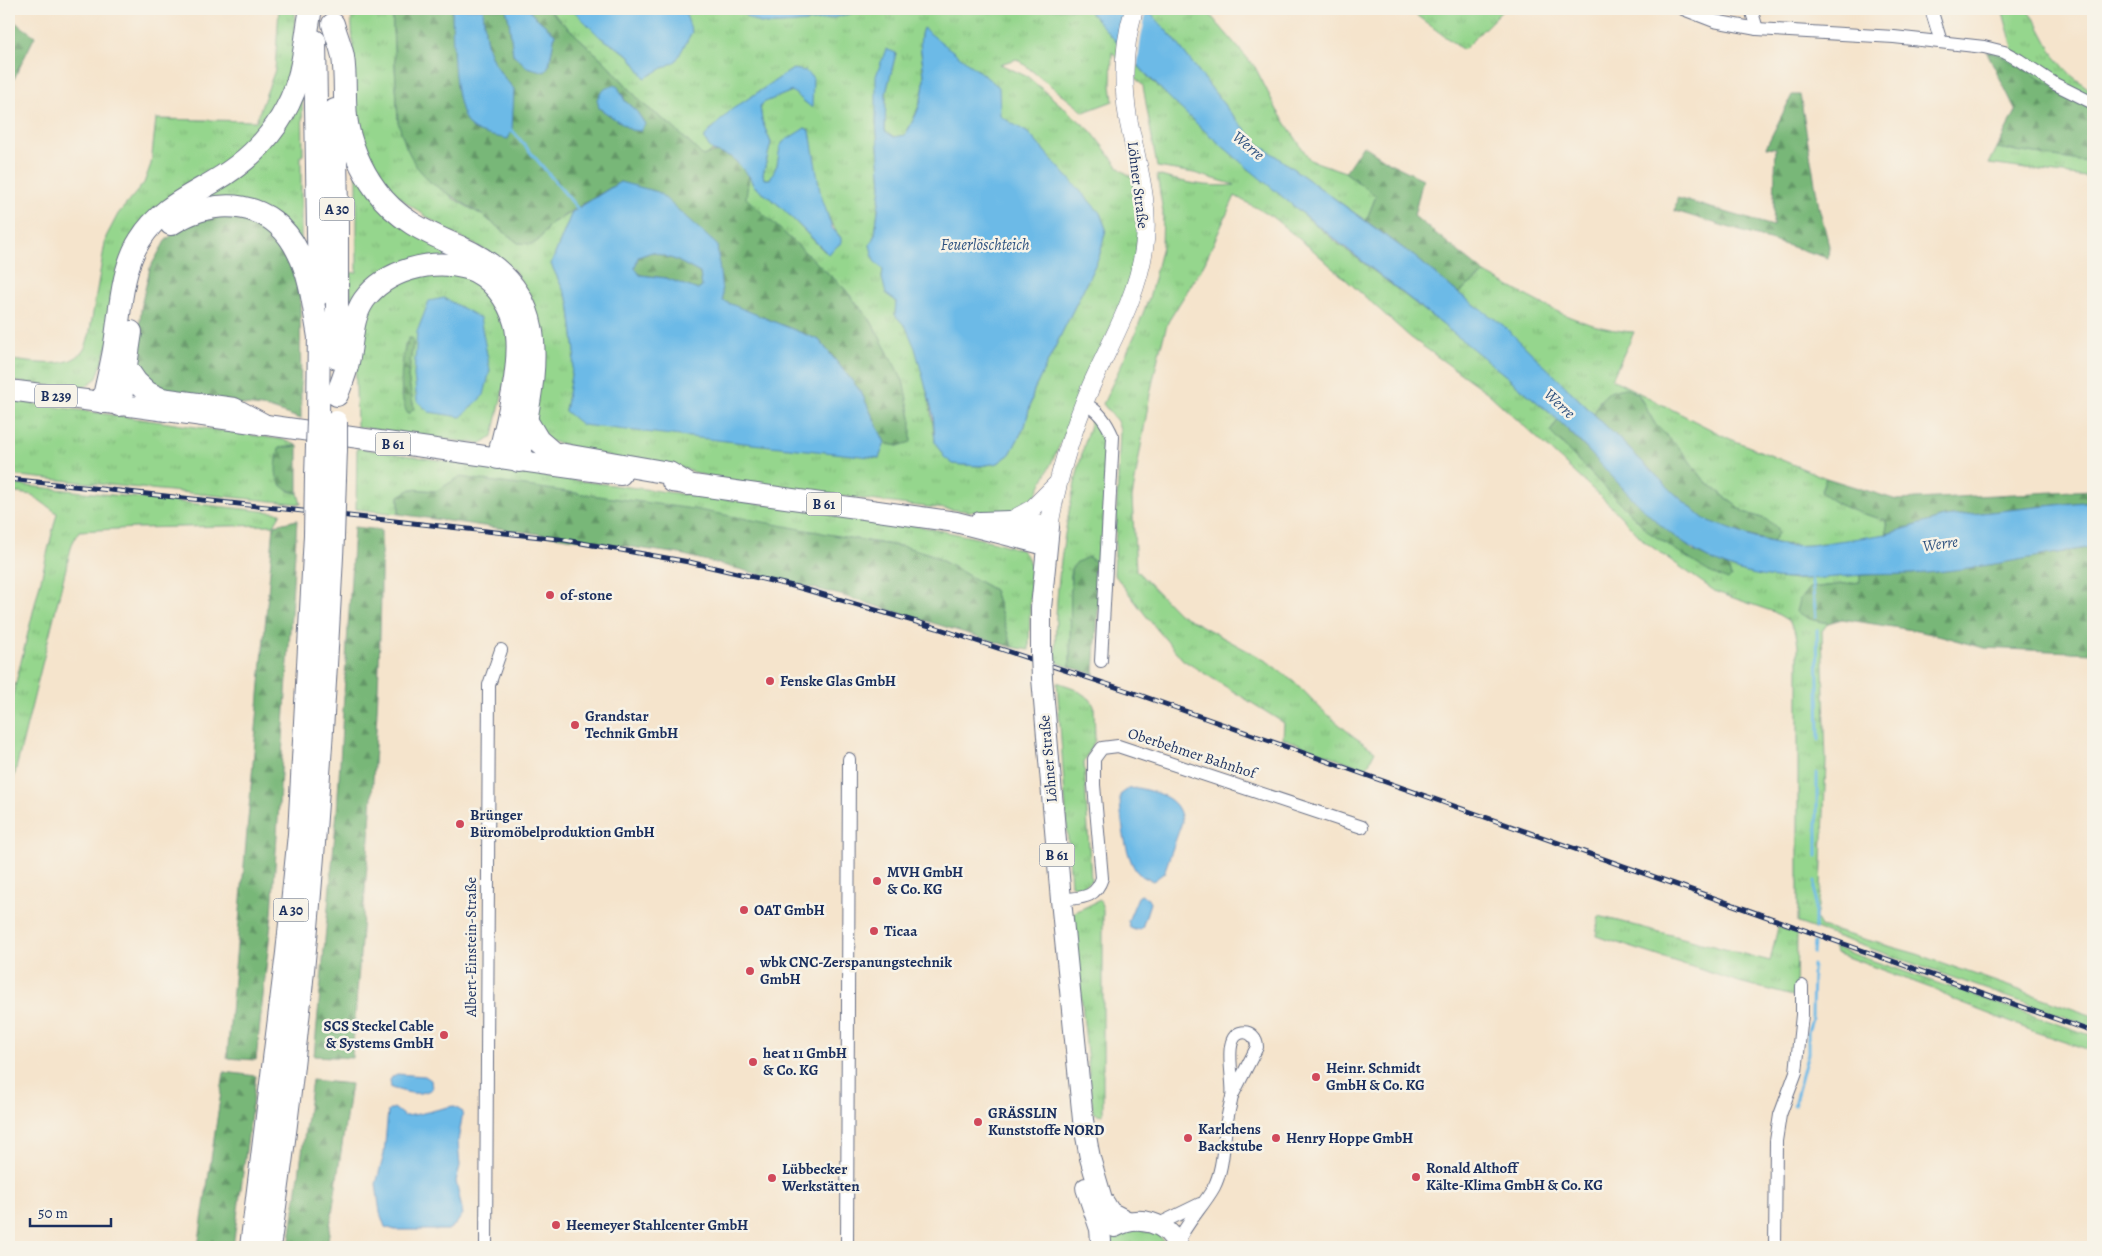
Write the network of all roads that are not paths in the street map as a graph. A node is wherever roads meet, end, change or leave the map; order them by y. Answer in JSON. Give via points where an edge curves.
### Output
{"nodes":[{"id":1,"x":312,"y":9,"type":"edge"},
{"id":2,"x":1683,"y":9,"type":"edge"},
{"id":3,"x":1752,"y":9,"type":"edge"},
{"id":4,"x":1930,"y":9,"type":"edge"},
{"id":5,"x":1133,"y":12,"type":"edge"},
{"id":6,"x":332,"y":16,"type":"edge"},
{"id":7,"x":1757,"y":29,"type":"junction"},
{"id":8,"x":1940,"y":42,"type":"junction"},
{"id":9,"x":2093,"y":103,"type":"edge"},
{"id":10,"x":320,"y":342,"type":"junction"},
{"id":11,"x":127,"y":369,"type":"junction"},
{"id":12,"x":9,"y":390,"type":"edge"},
{"id":13,"x":337,"y":395,"type":"junction"},
{"id":14,"x":1084,"y":403,"type":"junction"},
{"id":15,"x":111,"y":404,"type":"junction"},
{"id":16,"x":526,"y":420,"type":"junction"},
{"id":17,"x":327,"y":421,"type":"junction"},
{"id":18,"x":262,"y":424,"type":"junction"},
{"id":19,"x":508,"y":460,"type":"junction"},
{"id":20,"x":1058,"y":483,"type":"junction"},
{"id":21,"x":686,"y":484,"type":"junction"},
{"id":22,"x":956,"y":522,"type":"junction"},
{"id":23,"x":1010,"y":522,"type":"junction"},
{"id":24,"x":324,"y":536,"type":"junction"},
{"id":25,"x":1048,"y":536,"type":"junction"},
{"id":26,"x":501,"y":650,"type":"dead end"},
{"id":27,"x":1101,"y":661,"type":"dead end"},
{"id":28,"x":849,"y":759,"type":"dead end"},
{"id":29,"x":1362,"y":827,"type":"dead end"},
{"id":30,"x":1061,"y":900,"type":"junction"},
{"id":31,"x":1802,"y":986,"type":"dead end"},
{"id":32,"x":1233,"y":1094,"type":"dead end"},
{"id":33,"x":1083,"y":1120,"type":"junction"},
{"id":34,"x":1202,"y":1203,"type":"junction"},
{"id":35,"x":1127,"y":1221,"type":"junction"},
{"id":36,"x":1157,"y":1225,"type":"junction"},
{"id":37,"x":1099,"y":1244,"type":"edge"},
{"id":38,"x":1177,"y":1246,"type":"edge"},
{"id":39,"x":251,"y":1247,"type":"edge"},
{"id":40,"x":269,"y":1247,"type":"edge"},
{"id":41,"x":486,"y":1247,"type":"edge"},
{"id":42,"x":847,"y":1247,"type":"edge"},
{"id":43,"x":1775,"y":1247,"type":"edge"}],
"edges":[{"from":1,"to":10,"type":"highway","number":"A 30"},
{"from":1,"to":15,"type":"highway","via":[[298,79],[285,112],[270,135],[226,175],[164,211],[138,242],[126,280]]},
{"from":2,"to":7,"type":"street","via":[[1714,21]]},
{"from":3,"to":7,"type":"street"},
{"from":4,"to":8,"type":"street"},
{"from":5,"to":14,"type":"main road","name":"Löhner Straße","via":[[1125,60],[1125,91],[1143,197],[1145,247],[1138,280],[1126,312]]},
{"from":6,"to":13,"type":"highway","number":"A 30"},
{"from":6,"to":16,"type":"highway","via":[[343,56],[346,119],[365,174],[392,210],[405,220],[478,256],[503,273],[518,290],[530,316],[534,341]]},
{"from":7,"to":8,"type":"street"},
{"from":8,"to":9,"type":"street","via":[[2004,52]]},
{"from":10,"to":11,"type":"highway","via":[[305,270],[290,238],[280,226],[248,209],[219,205],[198,209],[170,224],[155,238],[145,256],[135,298]]},
{"from":10,"to":17,"type":"highway","number":"A 30"},
{"from":11,"to":15,"type":"highway"},
{"from":11,"to":18,"type":"highway","via":[[148,393],[161,399],[234,409]]},
{"from":12,"to":15,"type":"main road","number":"B 239"},
{"from":13,"to":17,"type":"highway","number":"A 30"},
{"from":13,"to":19,"type":"highway","via":[[348,362],[354,322],[364,300],[382,283],[408,268],[440,264],[468,268],[491,282],[507,302],[516,324]]},
{"from":14,"to":20,"type":"main road","name":"Löhner Straße"},
{"from":14,"to":27,"type":"street","via":[[1106,421],[1113,437]]},
{"from":15,"to":18,"type":"main road","number":"B 61"},
{"from":16,"to":19,"type":"highway"},
{"from":16,"to":21,"type":"highway","via":[[538,440],[553,453],[669,472]]},
{"from":17,"to":24,"type":"highway","number":"A 30","bridge":true},
{"from":18,"to":19,"type":"main road","number":"B 61"},
{"from":19,"to":21,"type":"main road","number":"B 61"},
{"from":20,"to":23,"type":"main road","via":[[1032,509]]},
{"from":20,"to":25,"type":"main road","name":"Löhner Straße"},
{"from":21,"to":22,"type":"main road","number":"B 61"},
{"from":22,"to":23,"type":"main road","number":"B 61"},
{"from":22,"to":25,"type":"main road","number":"B 61"},
{"from":23,"to":25,"type":"main road","number":"B 61"},
{"from":24,"to":39,"type":"highway","number":"A 30","via":[[286,963]]},
{"from":24,"to":40,"type":"highway","number":"A 30","via":[[325,703],[306,940]]},
{"from":25,"to":30,"type":"main road","name":"Löhner Straße","number":"B 61","bridge":true,"via":[[1041,608],[1042,678]]},
{"from":26,"to":41,"type":"street","name":"Albert-Einstein-Straße","via":[[488,685]]},
{"from":28,"to":42,"type":"street"},
{"from":29,"to":30,"type":"street","name":"Oberbehmer Bahnhof","via":[[1118,746],[1102,748],[1094,759],[1102,878],[1099,889],[1092,895]]},
{"from":30,"to":33,"type":"main road","name":"Löhner Straße","number":"B 61"},
{"from":31,"to":43,"type":"street","via":[[1796,1072],[1780,1115],[1776,1141]]},
{"from":32,"to":34,"type":"street","via":[[1215,1186]]},
{"from":33,"to":35,"type":"main road","name":"Löhner Straße","number":"B 61","via":[[1102,1199],[1110,1212]]},
{"from":33,"to":37,"type":"main road","name":"Löhner Straße","number":"B 61","via":[[1080,1162],[1100,1228]]},
{"from":34,"to":36,"type":"street"},
{"from":34,"to":38,"type":"street","via":[[1184,1228]]},
{"from":35,"to":36,"type":"main road"},
{"from":35,"to":37,"type":"main road","via":[[1112,1228]]},
{"from":36,"to":38,"type":"main road"}]}
